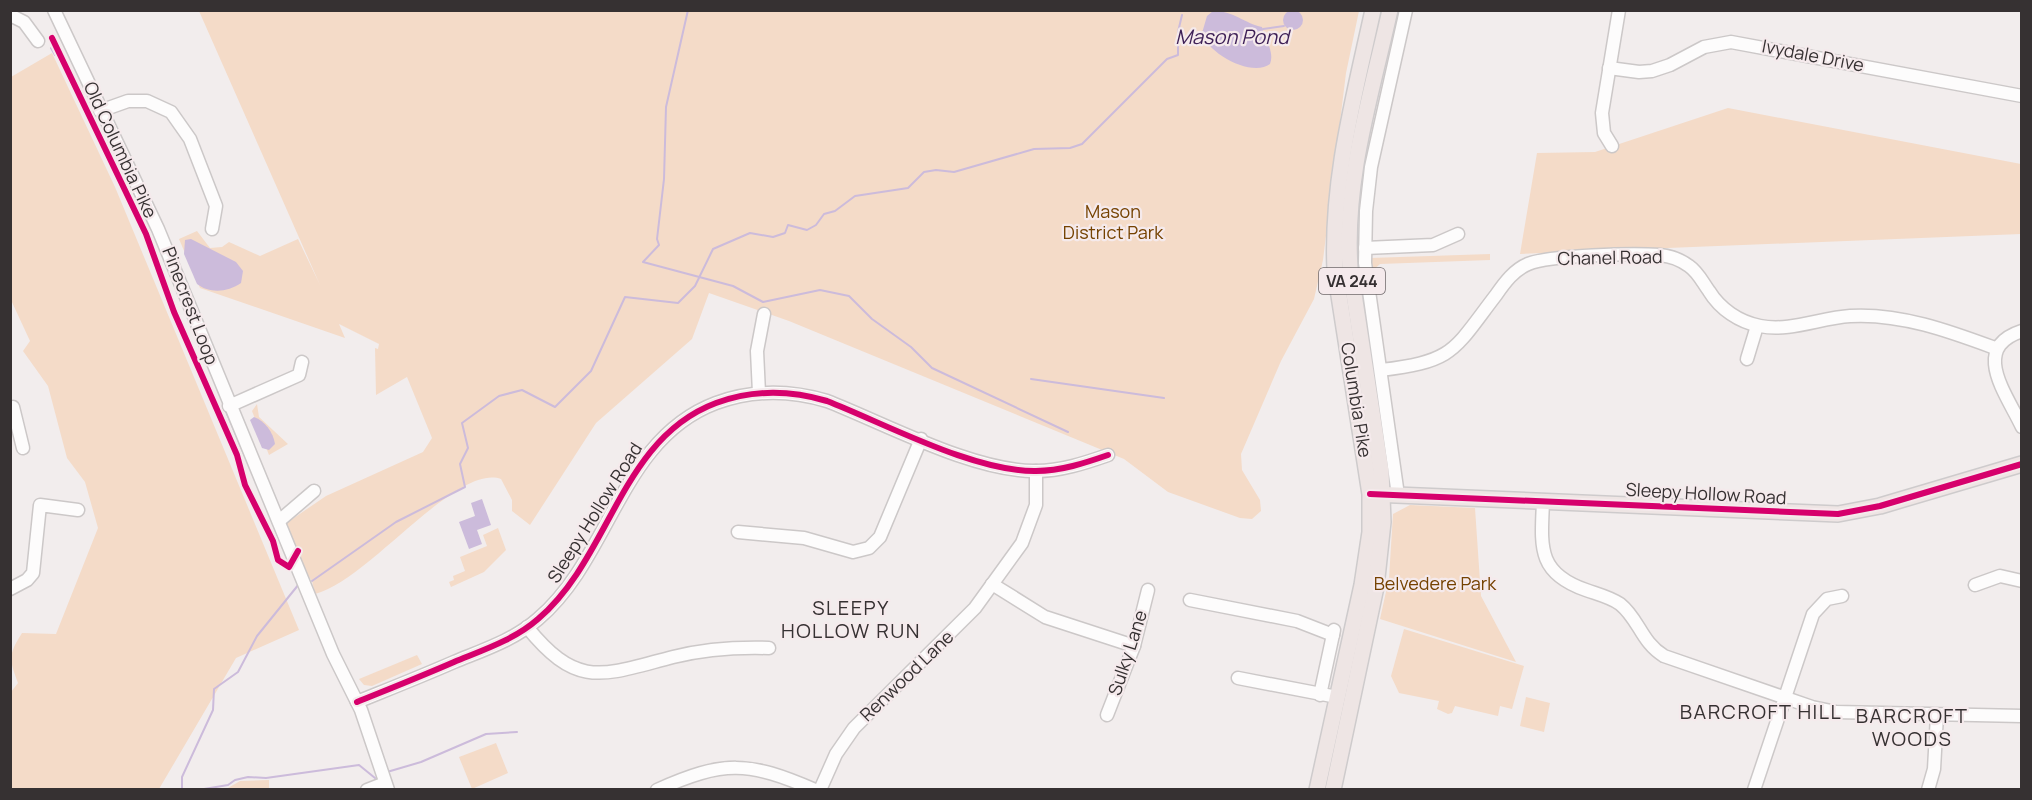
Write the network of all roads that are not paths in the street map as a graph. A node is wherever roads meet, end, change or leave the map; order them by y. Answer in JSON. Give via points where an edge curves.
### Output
{"nodes":[{"id":1,"x":54,"y":10,"type":"edge"},
{"id":2,"x":1374,"y":10,"type":"edge"},
{"id":3,"x":1390,"y":10,"type":"edge"},
{"id":4,"x":1406,"y":10,"type":"edge"},
{"id":5,"x":1619,"y":10,"type":"edge"},
{"id":6,"x":10,"y":15,"type":"edge"},
{"id":7,"x":38,"y":41,"type":"dead end"},
{"id":8,"x":1609,"y":68,"type":"junction"},
{"id":9,"x":2022,"y":96,"type":"edge"},
{"id":10,"x":100,"y":111,"type":"junction"},
{"id":11,"x":1612,"y":146,"type":"dead end"},
{"id":12,"x":212,"y":229,"type":"dead end"},
{"id":13,"x":1458,"y":234,"type":"dead end"},
{"id":14,"x":1365,"y":248,"type":"junction"},
{"id":15,"x":764,"y":314,"type":"dead end"},
{"id":16,"x":1757,"y":326,"type":"junction"},
{"id":17,"x":2022,"y":331,"type":"edge"},
{"id":18,"x":1995,"y":348,"type":"junction"},
{"id":19,"x":1747,"y":359,"type":"dead end"},
{"id":20,"x":302,"y":362,"type":"dead end"},
{"id":21,"x":1381,"y":370,"type":"junction"},
{"id":22,"x":759,"y":393,"type":"junction"},
{"id":23,"x":229,"y":406,"type":"junction"},
{"id":24,"x":10,"y":408,"type":"edge"},
{"id":25,"x":2022,"y":427,"type":"edge"},
{"id":26,"x":921,"y":439,"type":"junction"},
{"id":27,"x":23,"y":448,"type":"dead end"},
{"id":28,"x":1108,"y":455,"type":"dead end"},
{"id":29,"x":2022,"y":464,"type":"edge"},
{"id":30,"x":1036,"y":471,"type":"junction"},
{"id":31,"x":314,"y":491,"type":"dead end"},
{"id":32,"x":1384,"y":495,"type":"junction"},
{"id":33,"x":1543,"y":502,"type":"junction"},
{"id":34,"x":78,"y":510,"type":"dead end"},
{"id":35,"x":279,"y":521,"type":"junction"},
{"id":36,"x":738,"y":532,"type":"dead end"},
{"id":37,"x":2022,"y":582,"type":"edge"},
{"id":38,"x":992,"y":584,"type":"junction"},
{"id":39,"x":1975,"y":585,"type":"dead end"},
{"id":40,"x":10,"y":589,"type":"edge"},
{"id":41,"x":1148,"y":590,"type":"dead end"},
{"id":42,"x":1842,"y":597,"type":"dead end"},
{"id":43,"x":1190,"y":600,"type":"dead end"},
{"id":44,"x":527,"y":627,"type":"junction"},
{"id":45,"x":1134,"y":646,"type":"junction"},
{"id":46,"x":769,"y":648,"type":"dead end"},
{"id":47,"x":1238,"y":678,"type":"dead end"},
{"id":48,"x":1320,"y":695,"type":"junction"},
{"id":49,"x":1337,"y":697,"type":"junction"},
{"id":50,"x":1784,"y":697,"type":"junction"},
{"id":51,"x":357,"y":702,"type":"junction"},
{"id":52,"x":1107,"y":715,"type":"dead end"},
{"id":53,"x":1937,"y":715,"type":"junction"},
{"id":54,"x":2022,"y":716,"type":"edge"},
{"id":55,"x":386,"y":786,"type":"edge"},
{"id":56,"x":368,"y":789,"type":"edge"},
{"id":57,"x":657,"y":789,"type":"edge"},
{"id":58,"x":815,"y":789,"type":"edge"},
{"id":59,"x":820,"y":789,"type":"edge"},
{"id":60,"x":1317,"y":789,"type":"edge"},
{"id":61,"x":1333,"y":789,"type":"edge"},
{"id":62,"x":1754,"y":789,"type":"edge"},
{"id":63,"x":1928,"y":789,"type":"edge"}],
"edges":[{"from":1,"to":10,"type":"street","name":"Old Columbia Pike"},
{"from":2,"to":32,"type":"main road","name":"Columbia Pike","number":"VA 244","via":[[1343,146],[1334,234],[1335,270]]},
{"from":3,"to":32,"type":"main road","name":"Columbia Pike","number":"VA 244","via":[[1358,148],[1348,234]]},
{"from":4,"to":14,"type":"street","via":[[1371,167]]},
{"from":5,"to":8,"type":"street"},
{"from":6,"to":7,"type":"street","via":[[24,22]]},
{"from":8,"to":9,"type":"street","name":"Ivydale Drive","via":[[1652,70],[1704,47],[1731,42]]},
{"from":8,"to":11,"type":"street","via":[[1602,123]]},
{"from":10,"to":12,"type":"street","via":[[128,101],[147,101],[171,112],[190,139],[216,206]]},
{"from":10,"to":23,"type":"street","name":"Old Columbia Pike","via":[[158,229]]},
{"from":13,"to":14,"type":"street","via":[[1433,245]]},
{"from":14,"to":21,"type":"street"},
{"from":15,"to":22,"type":"street","via":[[756,351]]},
{"from":16,"to":18,"type":"street","name":"Chanel Road","via":[[1783,328],[1848,316],[1884,317]]},
{"from":16,"to":19,"type":"street"},
{"from":16,"to":21,"type":"street","name":"Chanel Road","via":[[1721,307],[1694,270],[1669,257],[1557,258],[1519,268],[1450,352],[1428,363]]},
{"from":17,"to":18,"type":"street","via":[[2005,337]]},
{"from":18,"to":25,"type":"street","via":[[1995,367]]},
{"from":20,"to":23,"type":"street","via":[[299,375]]},
{"from":21,"to":32,"type":"street"},
{"from":22,"to":26,"type":"street","name":"Sleepy Hollow Road","via":[[788,392],[827,401]]},
{"from":22,"to":44,"type":"street","name":"Sleepy Hollow Road","via":[[708,406],[680,422],[654,446],[568,588]]},
{"from":23,"to":35,"type":"street","name":"Old Columbia Pike"},
{"from":24,"to":27,"type":"street","via":[[13,407]]},
{"from":26,"to":30,"type":"street","name":"Sleepy Hollow Road","via":[[994,467]]},
{"from":26,"to":36,"type":"street","via":[[880,537],[869,548],[853,552],[804,538]]},
{"from":28,"to":30,"type":"street","via":[[1072,467]]},
{"from":29,"to":33,"type":"main road","name":"Sleepy Hollow Road","via":[[1880,506],[1838,514]]},
{"from":30,"to":38,"type":"street","name":"Renwood Lane","via":[[1036,505],[1028,530]]},
{"from":31,"to":35,"type":"street"},
{"from":32,"to":33,"type":"main road","name":"Sleepy Hollow Road"},
{"from":32,"to":49,"type":"main road","name":"Columbia Pike","number":"VA 244"},
{"from":32,"to":61,"type":"main road","name":"Columbia Pike","number":"VA 244","via":[[1381,562]]},
{"from":33,"to":50,"type":"street","via":[[1543,553],[1560,579],[1620,604],[1648,643],[1664,656]]},
{"from":34,"to":40,"type":"street","via":[[40,505],[33,573]]},
{"from":35,"to":51,"type":"street","name":"Old Columbia Pike"},
{"from":37,"to":39,"type":"street","via":[[2000,576]]},
{"from":38,"to":45,"type":"street","via":[[1045,616]]},
{"from":38,"to":59,"type":"street","name":"Renwood Lane","via":[[961,624],[854,728],[836,754]]},
{"from":41,"to":45,"type":"street","name":"Sulky Lane"},
{"from":42,"to":50,"type":"street","via":[[1827,599],[1816,608]]},
{"from":43,"to":48,"type":"street","via":[[1333,632]]},
{"from":44,"to":46,"type":"street","via":[[554,657],[589,673],[615,672],[701,651]]},
{"from":44,"to":51,"type":"street","name":"Sleepy Hollow Road","via":[[498,644]]},
{"from":45,"to":52,"type":"street","name":"Sulky Lane"},
{"from":47,"to":48,"type":"street"},
{"from":48,"to":49,"type":"street"},
{"from":49,"to":60,"type":"main road","name":"Columbia Pike","number":"VA 244"},
{"from":50,"to":53,"type":"street","via":[[1836,712]]},
{"from":50,"to":62,"type":"street"},
{"from":51,"to":55,"type":"street","name":"Old Columbia Pike"},
{"from":53,"to":54,"type":"street"},
{"from":53,"to":63,"type":"street","via":[[1934,769]]},
{"from":55,"to":56,"type":"street"},
{"from":57,"to":58,"type":"street","via":[[705,771],[734,767],[763,769]]}]}
